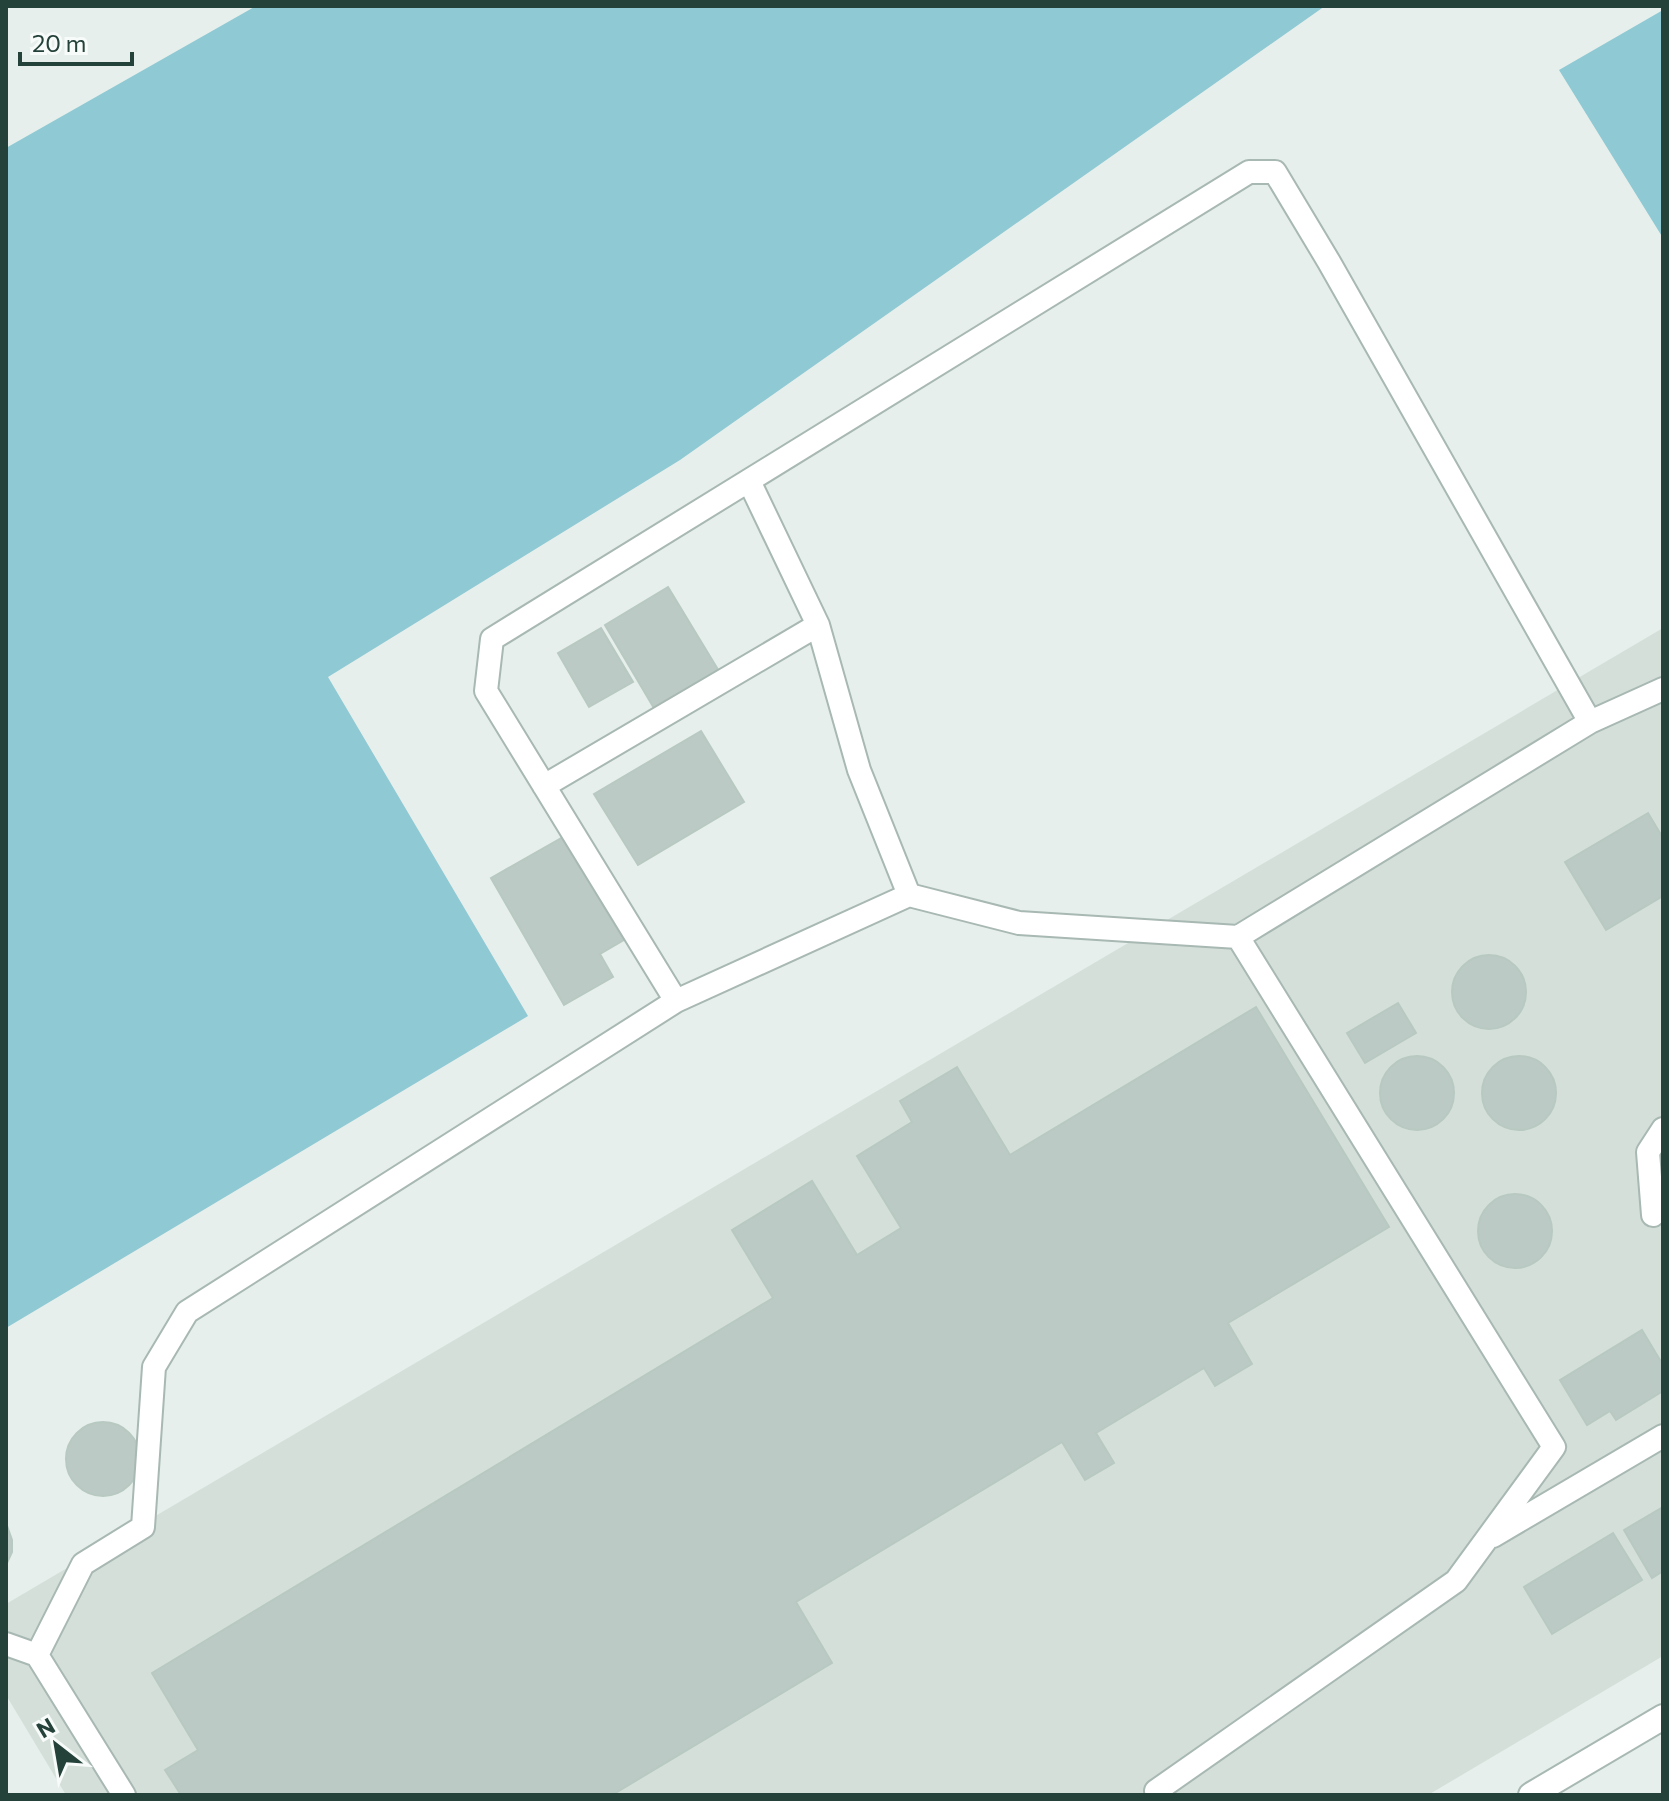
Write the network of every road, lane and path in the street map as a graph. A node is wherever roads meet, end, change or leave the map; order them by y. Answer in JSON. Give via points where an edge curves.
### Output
{"nodes":[{"id":1,"x":749,"y":481,"type":"junction"},
{"id":2,"x":818,"y":625,"type":"junction"},
{"id":3,"x":1663,"y":689,"type":"edge"},
{"id":4,"x":1590,"y":722,"type":"junction"},
{"id":5,"x":544,"y":786,"type":"junction"},
{"id":6,"x":909,"y":895,"type":"junction"},
{"id":7,"x":1238,"y":937,"type":"junction"},
{"id":8,"x":676,"y":1001,"type":"junction"},
{"id":9,"x":1663,"y":1129,"type":"edge"},
{"id":10,"x":1660,"y":1220,"type":"edge"},
{"id":11,"x":1663,"y":1436,"type":"edge"},
{"id":12,"x":1485,"y":1541,"type":"junction"},
{"id":13,"x":6,"y":1644,"type":"edge"},
{"id":14,"x":37,"y":1655,"type":"junction"},
{"id":15,"x":1663,"y":1717,"type":"edge"},
{"id":16,"x":1155,"y":1794,"type":"edge"},
{"id":17,"x":124,"y":1795,"type":"edge"},
{"id":18,"x":1531,"y":1795,"type":"edge"}],
"edges":[{"from":1,"to":2,"type":"lane"},
{"from":1,"to":4,"type":"lane","via":[[1249,172],[1275,172]]},
{"from":1,"to":5,"type":"lane","via":[[492,639],[486,691]]},
{"from":2,"to":5,"type":"lane"},
{"from":2,"to":6,"type":"lane","via":[[859,770]]},
{"from":3,"to":4,"type":"lane"},
{"from":4,"to":7,"type":"lane"},
{"from":5,"to":8,"type":"lane"},
{"from":6,"to":7,"type":"lane","via":[[1019,923]]},
{"from":6,"to":8,"type":"lane"},
{"from":7,"to":12,"type":"lane","via":[[1554,1447]]},
{"from":8,"to":14,"type":"lane","via":[[187,1312],[154,1367],[143,1527],[83,1564]]},
{"from":9,"to":10,"type":"lane","via":[[1648,1152]]},
{"from":11,"to":12,"type":"lane"},
{"from":12,"to":16,"type":"lane","via":[[1456,1581]]},
{"from":13,"to":14,"type":"lane"},
{"from":14,"to":17,"type":"lane"},
{"from":15,"to":18,"type":"street"}]}
